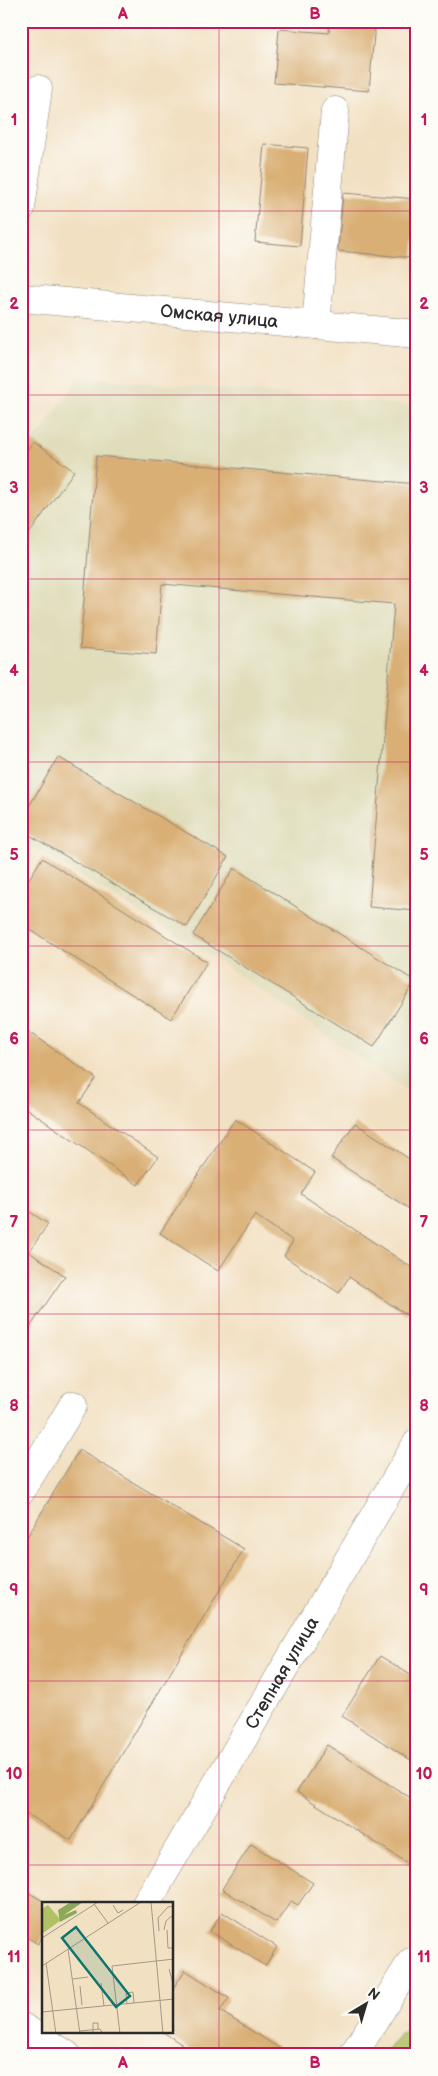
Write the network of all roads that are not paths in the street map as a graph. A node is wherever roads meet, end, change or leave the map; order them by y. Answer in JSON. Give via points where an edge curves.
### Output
{"nodes":[{"id":1,"x":38,"y":89,"type":"dead end"},
{"id":2,"x":335,"y":111,"type":"dead end"},
{"id":3,"x":21,"y":208,"type":"edge"},
{"id":4,"x":21,"y":298,"type":"edge"},
{"id":5,"x":316,"y":325,"type":"junction"},
{"id":6,"x":417,"y":334,"type":"edge"},
{"id":7,"x":73,"y":1405,"type":"dead end"},
{"id":8,"x":417,"y":1443,"type":"edge"},
{"id":9,"x":21,"y":1491,"type":"edge"},
{"id":10,"x":147,"y":1902,"type":"edge"},
{"id":11,"x":414,"y":1964,"type":"edge"},
{"id":12,"x":21,"y":2026,"type":"edge"},
{"id":13,"x":64,"y":2048,"type":"edge"},
{"id":14,"x":353,"y":2055,"type":"edge"}],
"edges":[{"from":1,"to":3,"type":"street"},
{"from":2,"to":5,"type":"street"},
{"from":4,"to":5,"type":"street","name":"Омская улица"},
{"from":5,"to":6,"type":"street","name":"Омская улица"},
{"from":7,"to":9,"type":"street"},
{"from":8,"to":10,"type":"street","name":"Степная улица"},
{"from":11,"to":14,"type":"street"},
{"from":12,"to":13,"type":"street"}]}
